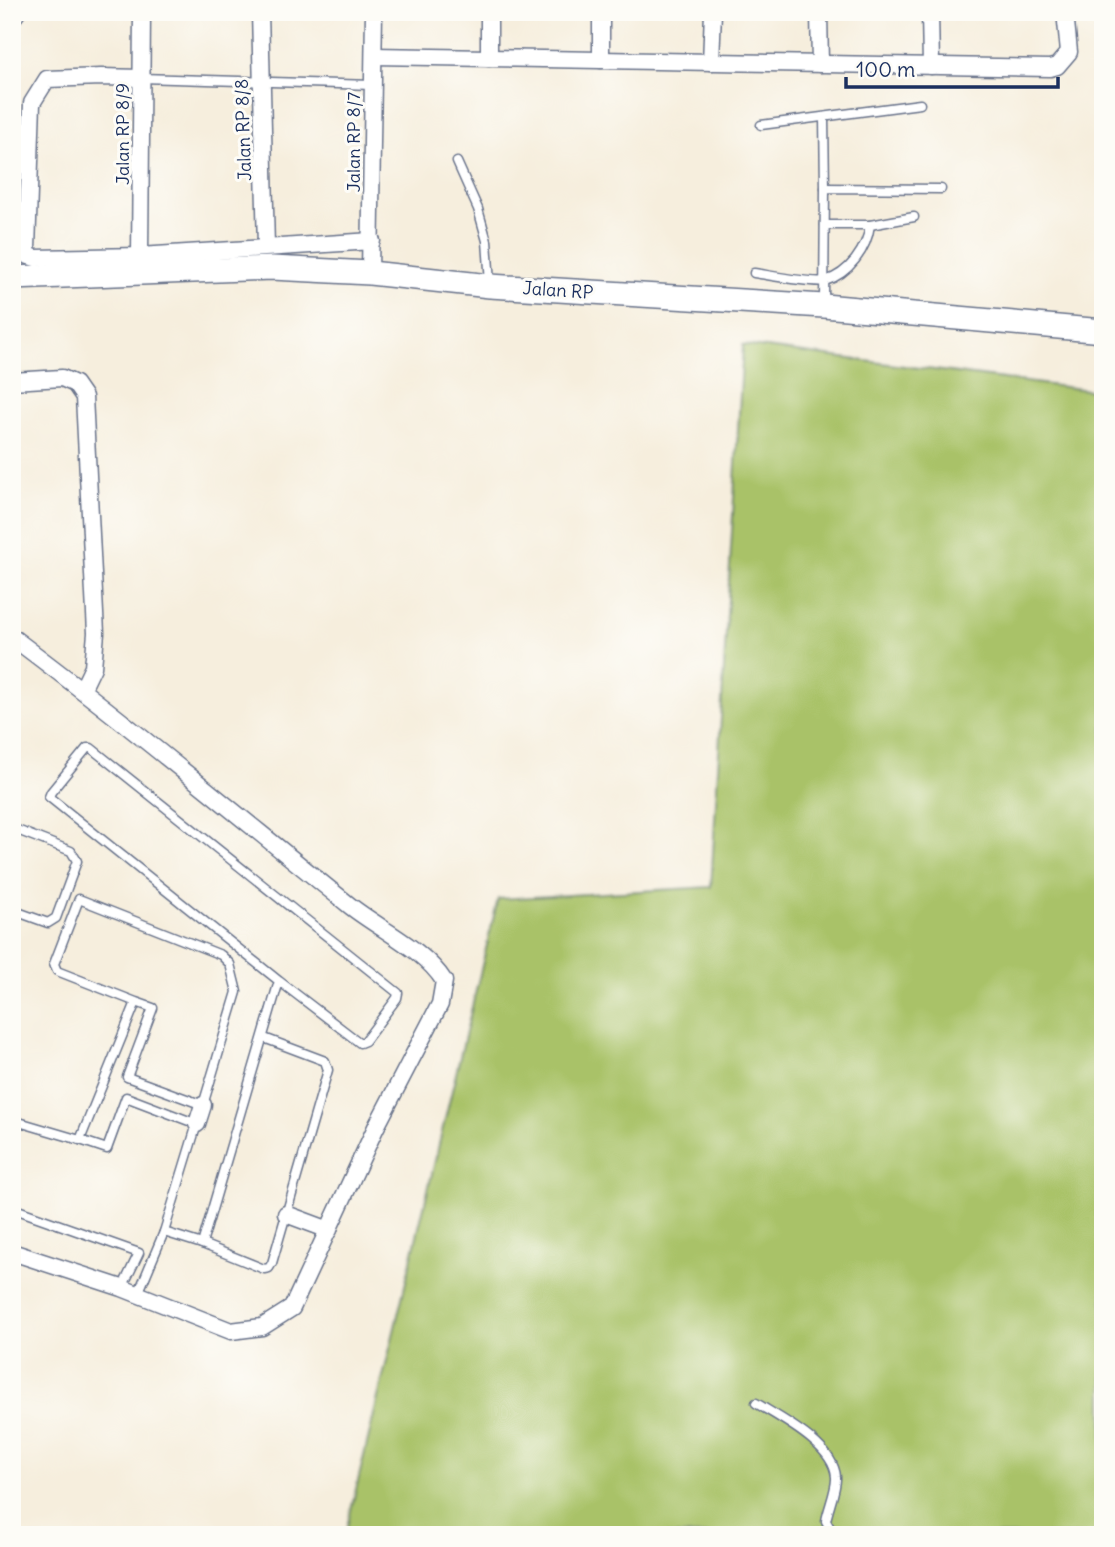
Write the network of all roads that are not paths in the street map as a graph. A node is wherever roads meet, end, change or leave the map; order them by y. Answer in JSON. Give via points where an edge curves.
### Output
{"nodes":[{"id":1,"x":142,"y":12,"type":"edge"},
{"id":2,"x":260,"y":12,"type":"edge"},
{"id":3,"x":374,"y":12,"type":"edge"},
{"id":4,"x":489,"y":12,"type":"edge"},
{"id":5,"x":601,"y":12,"type":"edge"},
{"id":6,"x":713,"y":12,"type":"edge"},
{"id":7,"x":819,"y":12,"type":"edge"},
{"id":8,"x":930,"y":12,"type":"edge"},
{"id":9,"x":1065,"y":12,"type":"edge"},
{"id":10,"x":373,"y":56,"type":"junction"},
{"id":11,"x":489,"y":58,"type":"junction"},
{"id":12,"x":601,"y":60,"type":"junction"},
{"id":13,"x":711,"y":62,"type":"junction"},
{"id":14,"x":820,"y":64,"type":"junction"},
{"id":15,"x":931,"y":66,"type":"junction"},
{"id":16,"x":141,"y":78,"type":"junction"},
{"id":17,"x":260,"y":82,"type":"junction"},
{"id":18,"x":373,"y":85,"type":"junction"},
{"id":19,"x":920,"y":104,"type":"dead end"},
{"id":20,"x":824,"y":118,"type":"junction"},
{"id":21,"x":761,"y":125,"type":"dead end"},
{"id":22,"x":457,"y":162,"type":"dead end"},
{"id":23,"x":825,"y":188,"type":"junction"},
{"id":24,"x":941,"y":189,"type":"dead end"},
{"id":25,"x":914,"y":217,"type":"dead end"},
{"id":26,"x":825,"y":225,"type":"junction"},
{"id":27,"x":870,"y":225,"type":"junction"},
{"id":28,"x":372,"y":241,"type":"junction"},
{"id":29,"x":266,"y":247,"type":"junction"},
{"id":30,"x":140,"y":257,"type":"junction"},
{"id":31,"x":370,"y":273,"type":"junction"},
{"id":32,"x":754,"y":273,"type":"dead end"},
{"id":33,"x":12,"y":278,"type":"edge"},
{"id":34,"x":823,"y":282,"type":"junction"},
{"id":35,"x":490,"y":286,"type":"junction"},
{"id":36,"x":824,"y":306,"type":"junction"},
{"id":37,"x":1103,"y":331,"type":"edge"},
{"id":38,"x":12,"y":381,"type":"edge"},
{"id":39,"x":12,"y":636,"type":"edge"},
{"id":40,"x":82,"y":690,"type":"junction"},
{"id":41,"x":12,"y":828,"type":"edge"},
{"id":42,"x":12,"y":910,"type":"edge"},
{"id":43,"x":279,"y":981,"type":"junction"},
{"id":44,"x":136,"y":1002,"type":"junction"},
{"id":45,"x":264,"y":1038,"type":"junction"},
{"id":46,"x":203,"y":1105,"type":"junction"},
{"id":47,"x":12,"y":1120,"type":"edge"},
{"id":48,"x":197,"y":1124,"type":"junction"},
{"id":49,"x":80,"y":1140,"type":"junction"},
{"id":50,"x":12,"y":1208,"type":"edge"},
{"id":51,"x":286,"y":1214,"type":"junction"},
{"id":52,"x":329,"y":1230,"type":"junction"},
{"id":53,"x":164,"y":1232,"type":"junction"},
{"id":54,"x":202,"y":1244,"type":"junction"},
{"id":55,"x":12,"y":1252,"type":"edge"},
{"id":56,"x":130,"y":1291,"type":"junction"},
{"id":57,"x":756,"y":1403,"type":"dead end"},
{"id":58,"x":834,"y":1535,"type":"edge"}],
"edges":[{"from":1,"to":16,"type":"street","name":"Jalan RP 8/9"},
{"from":2,"to":17,"type":"street","name":"Jalan RP 8/8"},
{"from":3,"to":10,"type":"street","name":"Jalan RP 8/7"},
{"from":4,"to":11,"type":"street"},
{"from":5,"to":12,"type":"street"},
{"from":6,"to":13,"type":"street"},
{"from":7,"to":14,"type":"street"},
{"from":8,"to":15,"type":"street"},
{"from":9,"to":15,"type":"street","via":[[1069,52],[1058,66]]},
{"from":10,"to":11,"type":"street"},
{"from":10,"to":18,"type":"street","name":"Jalan RP 8/7"},
{"from":11,"to":12,"type":"street"},
{"from":12,"to":13,"type":"street"},
{"from":13,"to":14,"type":"street"},
{"from":14,"to":15,"type":"street"},
{"from":16,"to":17,"type":"lane"},
{"from":16,"to":30,"type":"street","name":"Jalan RP 8/9"},
{"from":16,"to":30,"type":"street","via":[[47,79],[37,92],[32,103],[27,248],[29,256],[36,258]]},
{"from":17,"to":18,"type":"lane"},
{"from":17,"to":29,"type":"street","name":"Jalan RP 8/8"},
{"from":18,"to":28,"type":"street","name":"Jalan RP 8/7"},
{"from":19,"to":20,"type":"lane"},
{"from":20,"to":21,"type":"lane"},
{"from":20,"to":23,"type":"lane"},
{"from":22,"to":35,"type":"lane","via":[[487,241]]},
{"from":23,"to":24,"type":"lane"},
{"from":23,"to":26,"type":"lane"},
{"from":25,"to":27,"type":"lane"},
{"from":26,"to":27,"type":"lane"},
{"from":26,"to":34,"type":"lane"},
{"from":27,"to":34,"type":"lane","via":[[868,240],[848,268]]},
{"from":28,"to":29,"type":"street"},
{"from":28,"to":31,"type":"street","name":"Jalan RP 8/7"},
{"from":29,"to":30,"type":"street"},
{"from":31,"to":33,"type":"street","name":"Jalan RP","via":[[272,268]]},
{"from":31,"to":35,"type":"street","name":"Jalan RP"},
{"from":32,"to":34,"type":"lane"},
{"from":34,"to":36,"type":"lane"},
{"from":35,"to":36,"type":"street","name":"Jalan RP"},
{"from":36,"to":37,"type":"street","name":"Jalan RP"},
{"from":38,"to":40,"type":"street","via":[[62,378],[75,384],[84,397],[96,633],[93,667]]},
{"from":39,"to":40,"type":"street"},
{"from":40,"to":52,"type":"street","via":[[359,913],[434,966],[444,981],[440,1004]]},
{"from":41,"to":42,"type":"lane","via":[[71,851],[77,861],[52,922]]},
{"from":43,"to":43,"type":"lane","via":[[49,797],[87,748],[398,993],[360,1043]]},
{"from":43,"to":45,"type":"lane"},
{"from":44,"to":46,"type":"lane","via":[[153,1008],[127,1077]]},
{"from":44,"to":46,"type":"lane","via":[[55,968],[79,899],[221,955],[230,964],[237,992]]},
{"from":44,"to":49,"type":"lane"},
{"from":45,"to":51,"type":"lane","via":[[325,1061],[328,1070]]},
{"from":45,"to":54,"type":"lane"},
{"from":46,"to":48,"type":"street"},
{"from":47,"to":49,"type":"lane"},
{"from":48,"to":49,"type":"lane","via":[[126,1097],[107,1149]]},
{"from":48,"to":53,"type":"lane"},
{"from":50,"to":56,"type":"lane","via":[[139,1253]]},
{"from":51,"to":52,"type":"street"},
{"from":51,"to":54,"type":"lane","via":[[269,1268]]},
{"from":52,"to":56,"type":"street","via":[[292,1308],[262,1327],[231,1331]]},
{"from":53,"to":54,"type":"lane"},
{"from":53,"to":56,"type":"lane"},
{"from":55,"to":56,"type":"street"},
{"from":57,"to":58,"type":"lane","via":[[806,1434],[826,1453],[836,1476],[826,1521]]}]}
